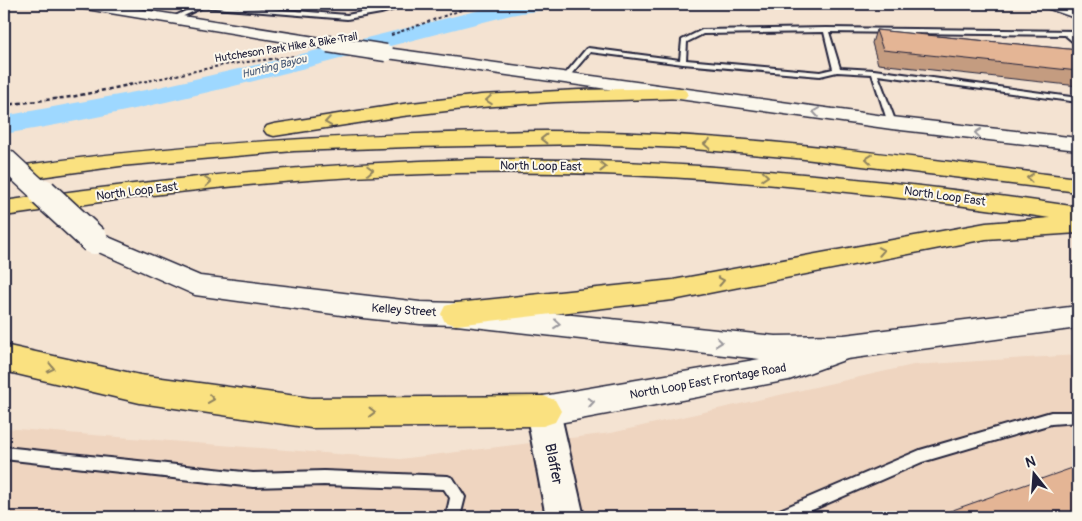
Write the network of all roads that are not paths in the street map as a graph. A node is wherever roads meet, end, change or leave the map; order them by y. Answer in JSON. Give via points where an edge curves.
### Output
{"nodes":[{"id":1,"x":80,"y":4,"type":"edge"},
{"id":2,"x":192,"y":4,"type":"edge"},
{"id":3,"x":204,"y":4,"type":"edge"},
{"id":4,"x":408,"y":4,"type":"edge"},
{"id":5,"x":1049,"y":4,"type":"edge"},
{"id":6,"x":1074,"y":4,"type":"edge"},
{"id":7,"x":1078,"y":5,"type":"edge"},
{"id":8,"x":1078,"y":15,"type":"edge"},
{"id":9,"x":173,"y":19,"type":"junction"},
{"id":10,"x":1066,"y":32,"type":"junction"},
{"id":11,"x":827,"y":33,"type":"junction"},
{"id":12,"x":1078,"y":33,"type":"edge"},
{"id":13,"x":902,"y":38,"type":"edge"},
{"id":14,"x":1078,"y":44,"type":"edge"},
{"id":15,"x":683,"y":62,"type":"junction"},
{"id":16,"x":837,"y":70,"type":"junction"},
{"id":17,"x":874,"y":72,"type":"junction"},
{"id":18,"x":565,"y":78,"type":"junction"},
{"id":19,"x":678,"y":94,"type":"junction"},
{"id":20,"x":1078,"y":100,"type":"edge"},
{"id":21,"x":892,"y":123,"type":"junction"},
{"id":22,"x":1078,"y":144,"type":"edge"},
{"id":23,"x":4,"y":158,"type":"edge"},
{"id":24,"x":93,"y":161,"type":"junction"},
{"id":25,"x":4,"y":175,"type":"edge"},
{"id":26,"x":1078,"y":184,"type":"edge"},
{"id":27,"x":4,"y":210,"type":"edge"},
{"id":28,"x":1078,"y":215,"type":"edge"},
{"id":29,"x":1078,"y":227,"type":"edge"},
{"id":30,"x":456,"y":314,"type":"junction"},
{"id":31,"x":1075,"y":321,"type":"edge"},
{"id":32,"x":844,"y":347,"type":"junction"},
{"id":33,"x":4,"y":358,"type":"edge"},
{"id":34,"x":544,"y":411,"type":"junction"},
{"id":35,"x":1078,"y":416,"type":"edge"},
{"id":36,"x":4,"y":453,"type":"edge"},
{"id":37,"x":454,"y":517,"type":"edge"},
{"id":38,"x":565,"y":517,"type":"edge"},
{"id":39,"x":780,"y":517,"type":"edge"}],
"edges":[{"from":1,"to":9,"type":"main road"},
{"from":2,"to":3,"type":"lane"},
{"from":3,"to":4,"type":"lane","via":[[347,16]]},
{"from":3,"to":9,"type":"lane"},
{"from":5,"to":8,"type":"main road"},
{"from":6,"to":7,"type":"main road"},
{"from":9,"to":18,"type":"main road","bridge":true,"via":[[328,44],[388,44]]},
{"from":10,"to":11,"type":"lane"},
{"from":10,"to":12,"type":"lane"},
{"from":10,"to":14,"type":"lane"},
{"from":11,"to":13,"type":"lane"},
{"from":11,"to":15,"type":"lane","via":[[702,32],[684,41]]},
{"from":11,"to":16,"type":"lane"},
{"from":15,"to":16,"type":"lane","via":[[820,74]]},
{"from":15,"to":18,"type":"lane","via":[[588,50]]},
{"from":16,"to":17,"type":"lane"},
{"from":17,"to":20,"type":"lane"},
{"from":17,"to":21,"type":"lane"},
{"from":18,"to":19,"type":"main road"},
{"from":21,"to":19,"type":"main road","one_way":true},
{"from":19,"to":24,"type":"highway","one_way":true,"via":[[559,96],[435,106]]},
{"from":22,"to":21,"type":"main road","one_way":true},
{"from":23,"to":30,"type":"main road","name":"Kelley Street","bridge":true,"via":[[94,240],[195,284],[363,307]]},
{"from":24,"to":25,"type":"highway"},
{"from":26,"to":24,"type":"highway","one_way":true,"via":[[759,147],[625,139],[449,139],[310,144]]},
{"from":27,"to":28,"type":"highway","name":"North Loop East","one_way":true,"via":[[188,184],[307,174],[501,166],[635,168],[771,176],[923,192]]},
{"from":30,"to":29,"type":"highway","one_way":true,"via":[[673,290],[986,232]]},
{"from":30,"to":32,"type":"main road","name":"Kelley Street","one_way":true,"via":[[775,348]]},
{"from":31,"to":32,"type":"main road","name":"North Loop East Frontage Road"},
{"from":34,"to":32,"type":"main road","name":"North Loop East Frontage Road","one_way":true,"via":[[789,367]]},
{"from":33,"to":34,"type":"highway","one_way":true,"via":[[140,389],[311,413]]},
{"from":34,"to":38,"type":"street","name":"Blaffer"},
{"from":35,"to":39,"type":"lane","via":[[1051,418],[920,456]]},
{"from":36,"to":37,"type":"lane","via":[[253,480],[324,478],[448,483],[458,497]]}]}
